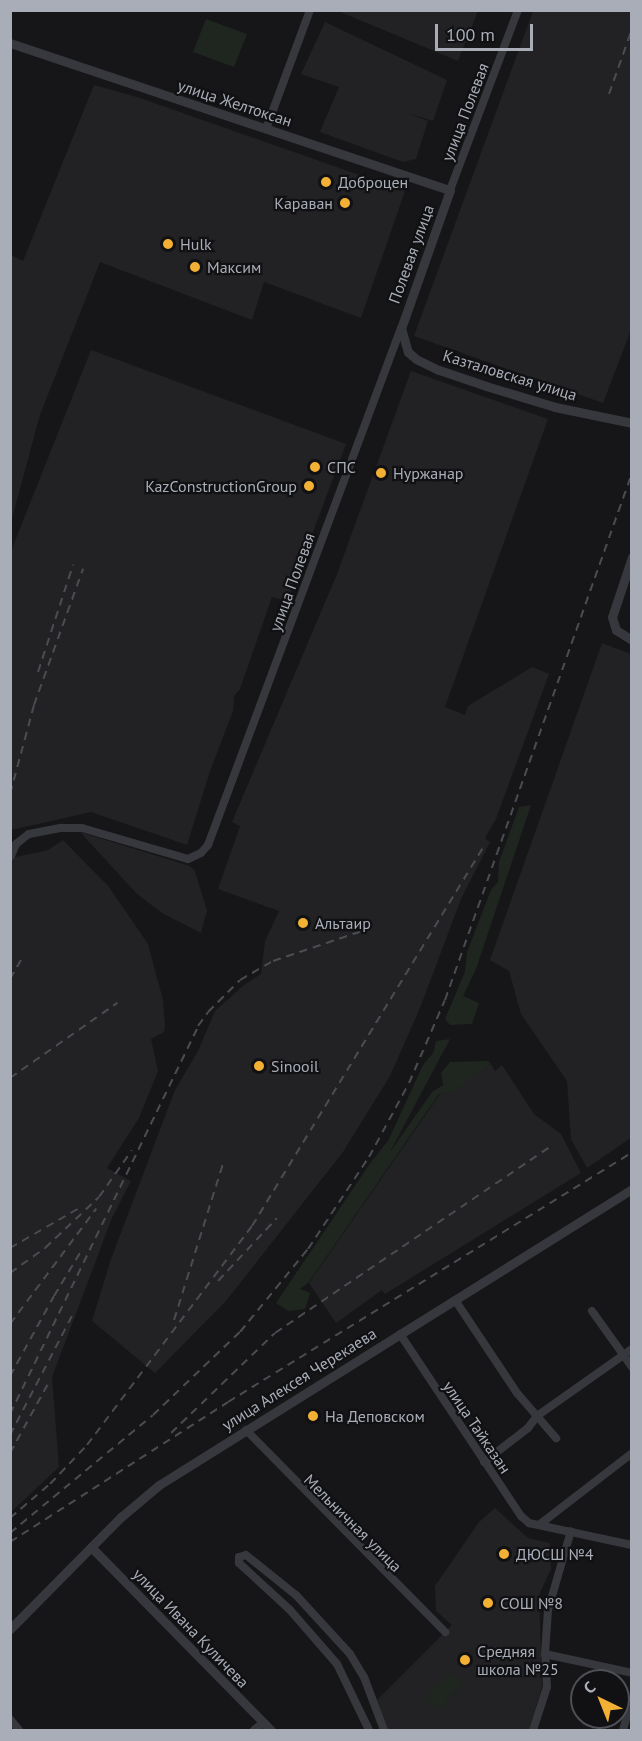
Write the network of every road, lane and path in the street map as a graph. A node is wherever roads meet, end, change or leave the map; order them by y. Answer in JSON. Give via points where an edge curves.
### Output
{"nodes":[{"id":1,"x":518,"y":10,"type":"edge"},
{"id":2,"x":307,"y":12,"type":"edge"},
{"id":3,"x":10,"y":43,"type":"edge"},
{"id":4,"x":266,"y":129,"type":"junction"},
{"id":5,"x":450,"y":190,"type":"junction"},
{"id":6,"x":401,"y":328,"type":"junction"},
{"id":7,"x":632,"y":423,"type":"edge"},
{"id":8,"x":632,"y":557,"type":"edge"},
{"id":9,"x":632,"y":640,"type":"edge"},
{"id":10,"x":11,"y":855,"type":"edge"},
{"id":11,"x":632,"y":1189,"type":"edge"},
{"id":12,"x":455,"y":1300,"type":"junction"},
{"id":13,"x":592,"y":1311,"type":"dead end"},
{"id":14,"x":400,"y":1334,"type":"junction"},
{"id":15,"x":632,"y":1349,"type":"edge"},
{"id":16,"x":623,"y":1355,"type":"junction"},
{"id":17,"x":632,"y":1367,"type":"edge"},
{"id":18,"x":537,"y":1416,"type":"junction"},
{"id":19,"x":246,"y":1430,"type":"junction"},
{"id":20,"x":556,"y":1438,"type":"dead end"},
{"id":21,"x":632,"y":1453,"type":"edge"},
{"id":22,"x":484,"y":1462,"type":"junction"},
{"id":23,"x":539,"y":1525,"type":"junction"},
{"id":24,"x":571,"y":1531,"type":"junction"},
{"id":25,"x":632,"y":1545,"type":"edge"},
{"id":26,"x":91,"y":1547,"type":"junction"},
{"id":27,"x":10,"y":1629,"type":"edge"},
{"id":28,"x":445,"y":1632,"type":"dead end"},
{"id":29,"x":544,"y":1654,"type":"junction"},
{"id":30,"x":632,"y":1673,"type":"edge"},
{"id":31,"x":632,"y":1699,"type":"edge"},
{"id":32,"x":10,"y":1719,"type":"edge"},
{"id":33,"x":263,"y":1723,"type":"junction"},
{"id":34,"x":19,"y":1731,"type":"edge"},
{"id":35,"x":255,"y":1731,"type":"edge"},
{"id":36,"x":271,"y":1731,"type":"edge"},
{"id":37,"x":369,"y":1731,"type":"edge"},
{"id":38,"x":384,"y":1731,"type":"edge"},
{"id":39,"x":533,"y":1731,"type":"edge"},
{"id":40,"x":623,"y":1731,"type":"edge"}],
"edges":[{"from":1,"to":5,"type":"street","name":"улица Полевая"},
{"from":2,"to":4,"type":"street"},
{"from":3,"to":4,"type":"street","name":"улица Желтоксан"},
{"from":4,"to":5,"type":"street","name":"улица Желтоксан"},
{"from":5,"to":6,"type":"street","name":"Полевая улица"},
{"from":6,"to":7,"type":"street","name":"Казталовская улица","via":[[408,352],[439,370],[555,407]]},
{"from":6,"to":10,"type":"street","name":"улица Полевая","via":[[208,845],[188,859],[82,828],[61,828],[29,834],[16,844]]},
{"from":8,"to":9,"type":"street","via":[[612,617],[615,630]]},
{"from":11,"to":12,"type":"street","name":"улица Алексея Черекаева"},
{"from":12,"to":14,"type":"street","name":"улица Алексея Черекаева"},
{"from":12,"to":18,"type":"street","via":[[517,1393]]},
{"from":13,"to":16,"type":"street"},
{"from":14,"to":19,"type":"street","name":"улица Алексея Черекаева"},
{"from":14,"to":22,"type":"street","name":"улица Тайказан"},
{"from":15,"to":16,"type":"street"},
{"from":16,"to":17,"type":"street"},
{"from":16,"to":18,"type":"street"},
{"from":18,"to":20,"type":"street"},
{"from":18,"to":22,"type":"street","via":[[528,1428]]},
{"from":19,"to":26,"type":"street","name":"улица Алексея Черекаева","via":[[159,1485]]},
{"from":19,"to":28,"type":"street","name":"Мельничная улица"},
{"from":21,"to":23,"type":"street"},
{"from":22,"to":23,"type":"street","name":"улица Тайказан","via":[[521,1516],[528,1523]]},
{"from":23,"to":24,"type":"street"},
{"from":24,"to":25,"type":"street"},
{"from":24,"to":29,"type":"street","via":[[548,1610]]},
{"from":26,"to":27,"type":"street","name":"улица Алексея Черекаева"},
{"from":26,"to":33,"type":"street","name":"улица Ивана Куличева"},
{"from":29,"to":30,"type":"street"},
{"from":29,"to":39,"type":"street","via":[[547,1687]]},
{"from":31,"to":40,"type":"street"},
{"from":32,"to":34,"type":"street"},
{"from":33,"to":35,"type":"street"},
{"from":33,"to":36,"type":"street","name":"улица Ивана Куличева"},
{"from":37,"to":38,"type":"street","via":[[338,1664],[289,1609],[240,1563],[239,1557],[246,1555],[296,1595],[350,1654],[368,1687]]}]}
